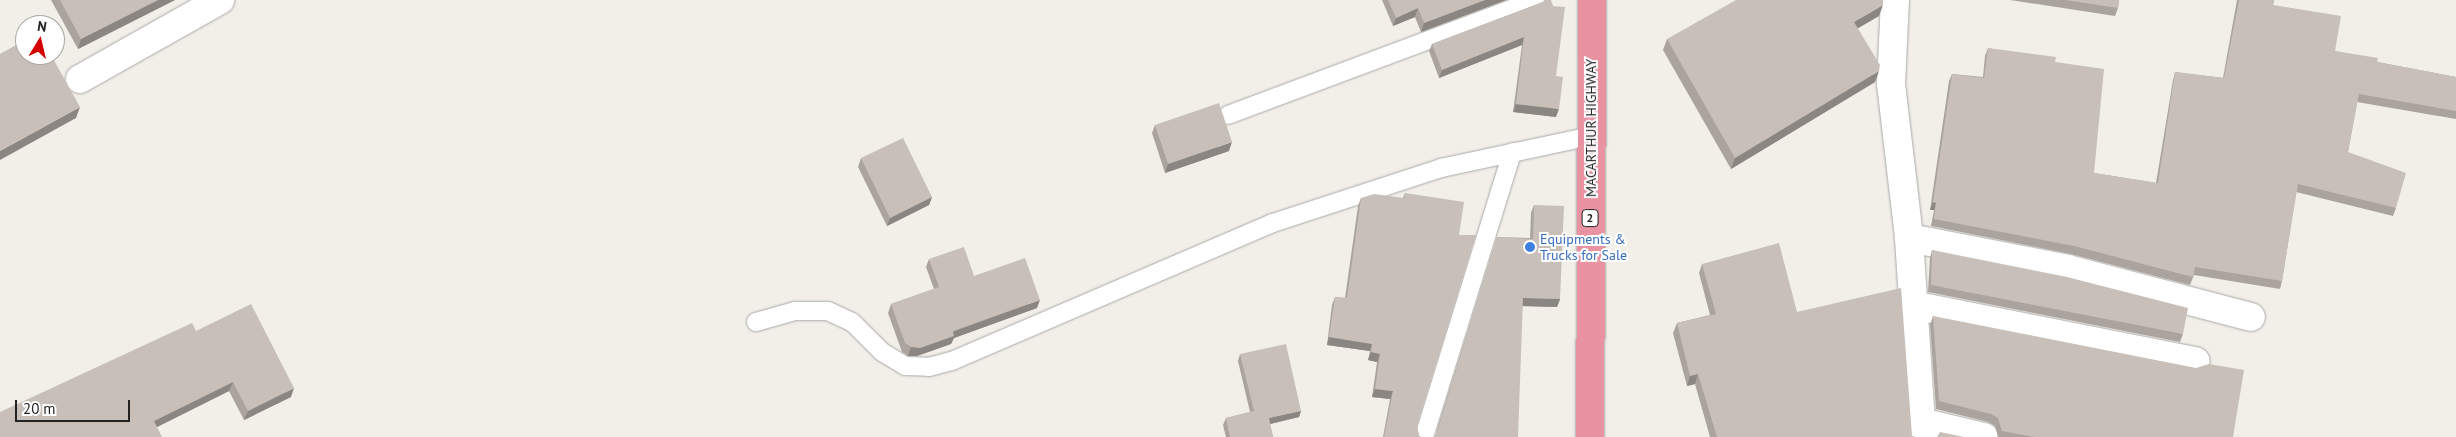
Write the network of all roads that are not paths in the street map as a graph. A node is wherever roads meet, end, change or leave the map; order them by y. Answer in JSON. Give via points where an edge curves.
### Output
{"nodes":[{"id":1,"x":220,"y":0,"type":"edge"},
{"id":2,"x":1536,"y":0,"type":"edge"},
{"id":3,"x":1592,"y":0,"type":"edge"},
{"id":4,"x":1895,"y":0,"type":"edge"},
{"id":5,"x":80,"y":79,"type":"dead end"},
{"id":6,"x":1228,"y":115,"type":"dead end"},
{"id":7,"x":1590,"y":136,"type":"junction"},
{"id":8,"x":1512,"y":152,"type":"junction"},
{"id":9,"x":1909,"y":238,"type":"junction"},
{"id":10,"x":1912,"y":305,"type":"junction"},
{"id":11,"x":2251,"y":317,"type":"dead end"},
{"id":12,"x":756,"y":322,"type":"dead end"},
{"id":13,"x":2196,"y":360,"type":"dead end"},
{"id":14,"x":1922,"y":430,"type":"edge"},
{"id":15,"x":1424,"y":437,"type":"edge"},
{"id":16,"x":1590,"y":437,"type":"edge"},
{"id":17,"x":1984,"y":437,"type":"edge"}],
"edges":[{"from":1,"to":5,"type":"street"},
{"from":2,"to":6,"type":"lane"},
{"from":3,"to":7,"type":"highway","name":"MACARTHUR HIGHWAY","number":"2"},
{"from":4,"to":9,"type":"street","via":[[1891,84]]},
{"from":7,"to":8,"type":"lane"},
{"from":7,"to":16,"type":"highway","name":"MACARTHUR HIGHWAY","number":"2"},
{"from":8,"to":12,"type":"lane","via":[[1441,168],[1273,223],[952,361],[928,367],[905,366],[882,352],[852,322],[828,312],[796,311]]},
{"from":8,"to":15,"type":"lane"},
{"from":9,"to":10,"type":"street"},
{"from":9,"to":11,"type":"street","via":[[2068,269]]},
{"from":10,"to":13,"type":"street"},
{"from":10,"to":14,"type":"street"},
{"from":14,"to":17,"type":"street"}]}
